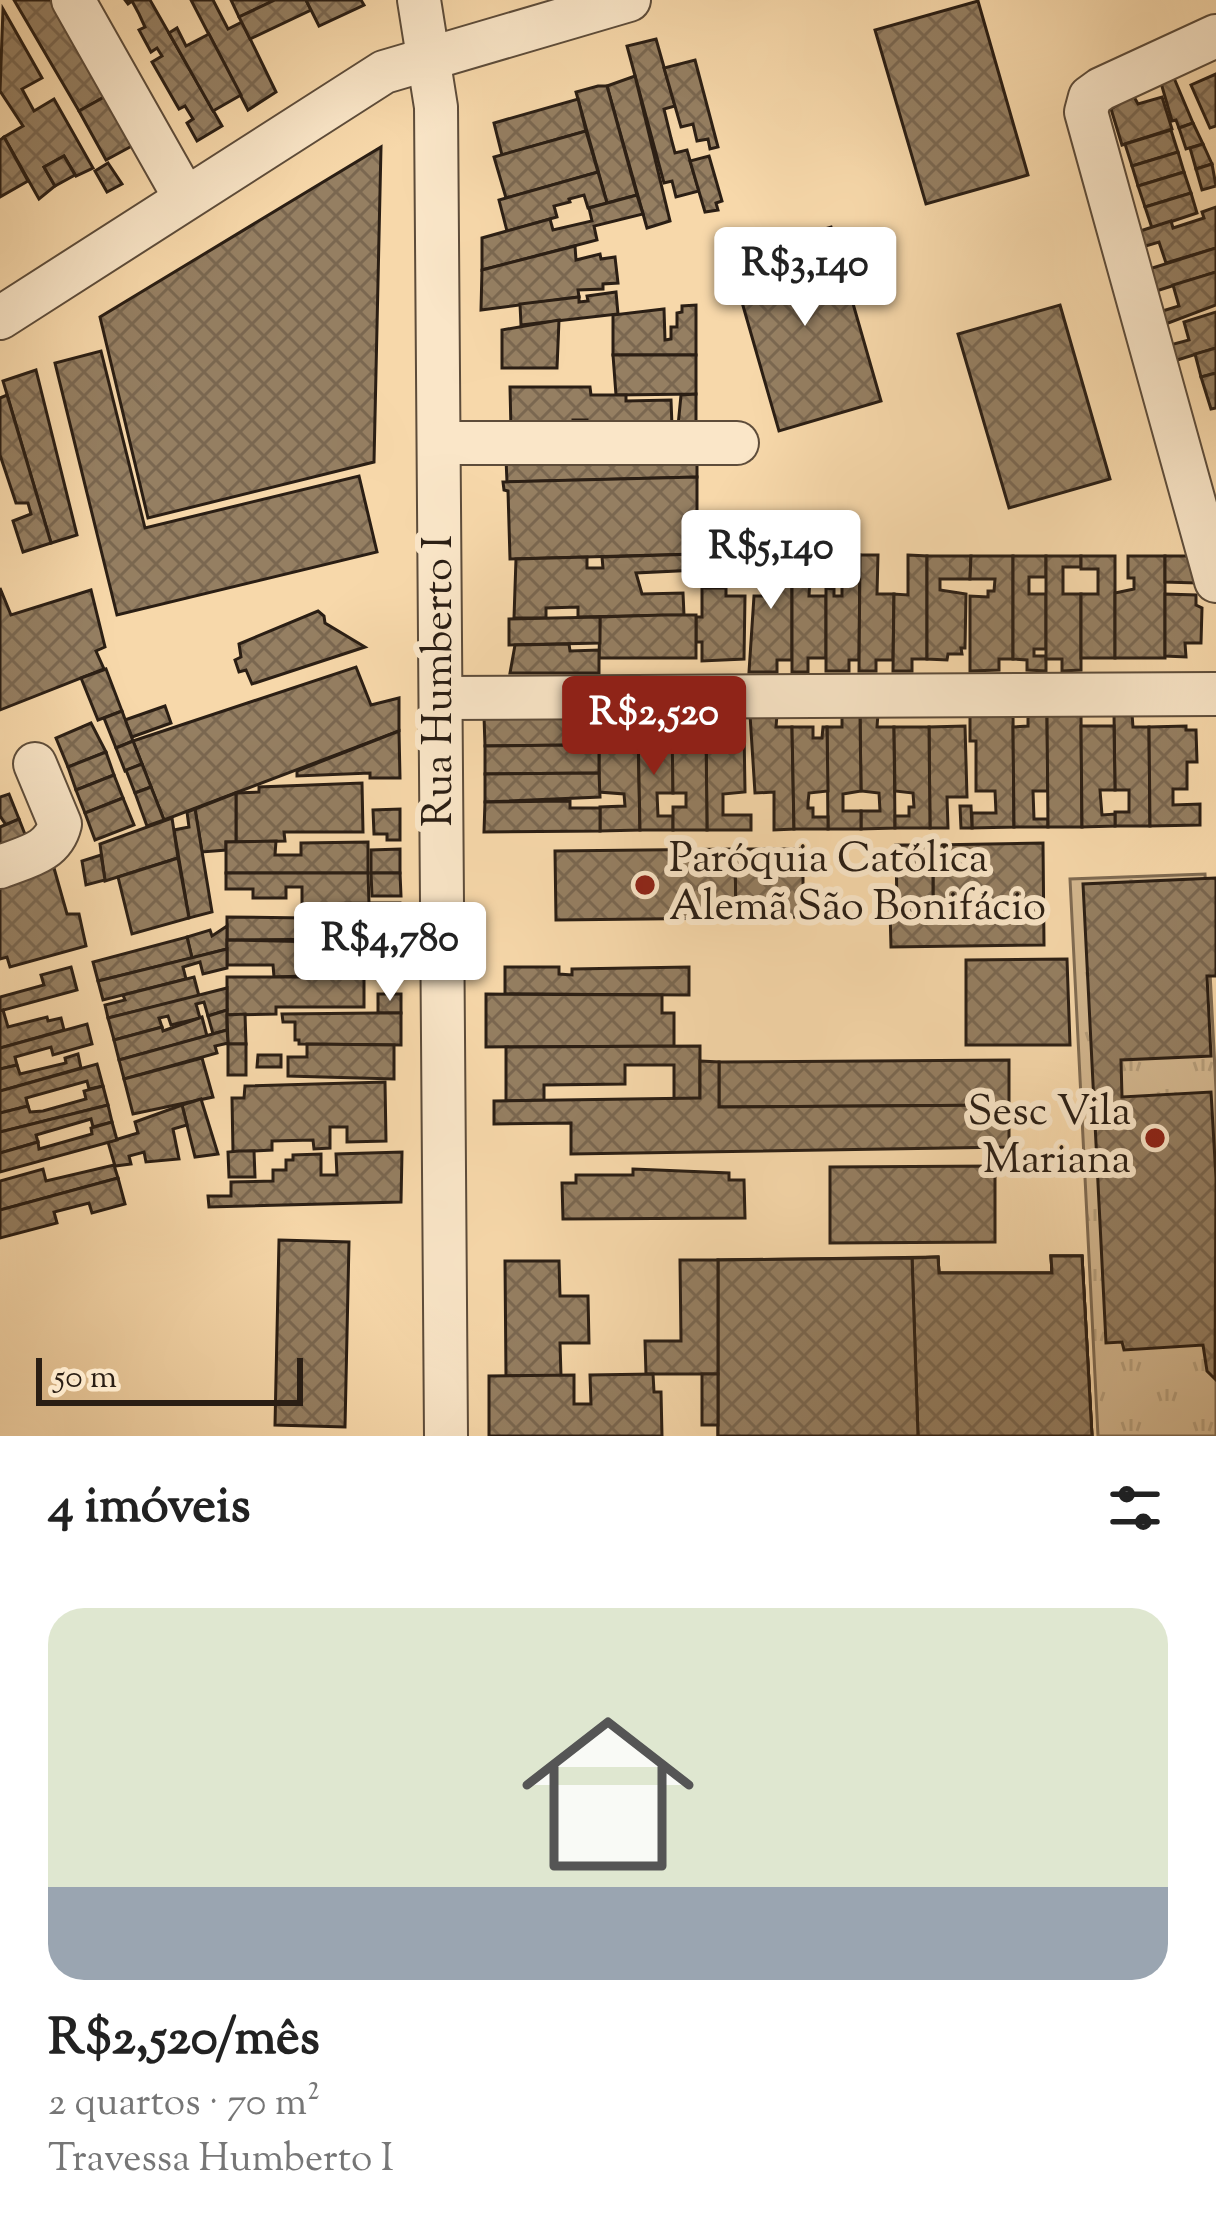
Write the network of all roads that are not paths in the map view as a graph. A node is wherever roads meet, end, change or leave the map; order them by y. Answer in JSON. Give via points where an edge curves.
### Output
{"nodes":[{"id":1,"x":73,"y":0,"type":"edge"},
{"id":2,"x":419,"y":0,"type":"edge"},
{"id":3,"x":629,"y":0,"type":"edge"},
{"id":4,"x":1216,"y":36,"type":"edge"},
{"id":5,"x":431,"y":56,"type":"junction"},
{"id":6,"x":185,"y":198,"type":"junction"},
{"id":7,"x":0,"y":318,"type":"edge"},
{"id":8,"x":440,"y":443,"type":"junction"},
{"id":9,"x":737,"y":443,"type":"dead end"},
{"id":10,"x":1216,"y":581,"type":"edge"},
{"id":11,"x":1216,"y":694,"type":"edge"},
{"id":12,"x":442,"y":698,"type":"junction"},
{"id":13,"x":35,"y":764,"type":"dead end"},
{"id":14,"x":0,"y":867,"type":"edge"},
{"id":15,"x":446,"y":1436,"type":"edge"}],
"edges":[{"from":1,"to":6,"type":"street"},
{"from":2,"to":5,"type":"street","name":"Rua Humberto I"},
{"from":3,"to":5,"type":"street"},
{"from":4,"to":10,"type":"street","via":[[1101,89],[1086,112]]},
{"from":5,"to":6,"type":"street","via":[[384,72]]},
{"from":5,"to":8,"type":"street","name":"Rua Humberto I"},
{"from":6,"to":7,"type":"street"},
{"from":8,"to":9,"type":"street"},
{"from":8,"to":12,"type":"street","name":"Rua Humberto I"},
{"from":11,"to":12,"type":"street"},
{"from":12,"to":15,"type":"street","name":"Rua Humberto I"},
{"from":13,"to":14,"type":"street","via":[[58,834],[41,851]]}]}
